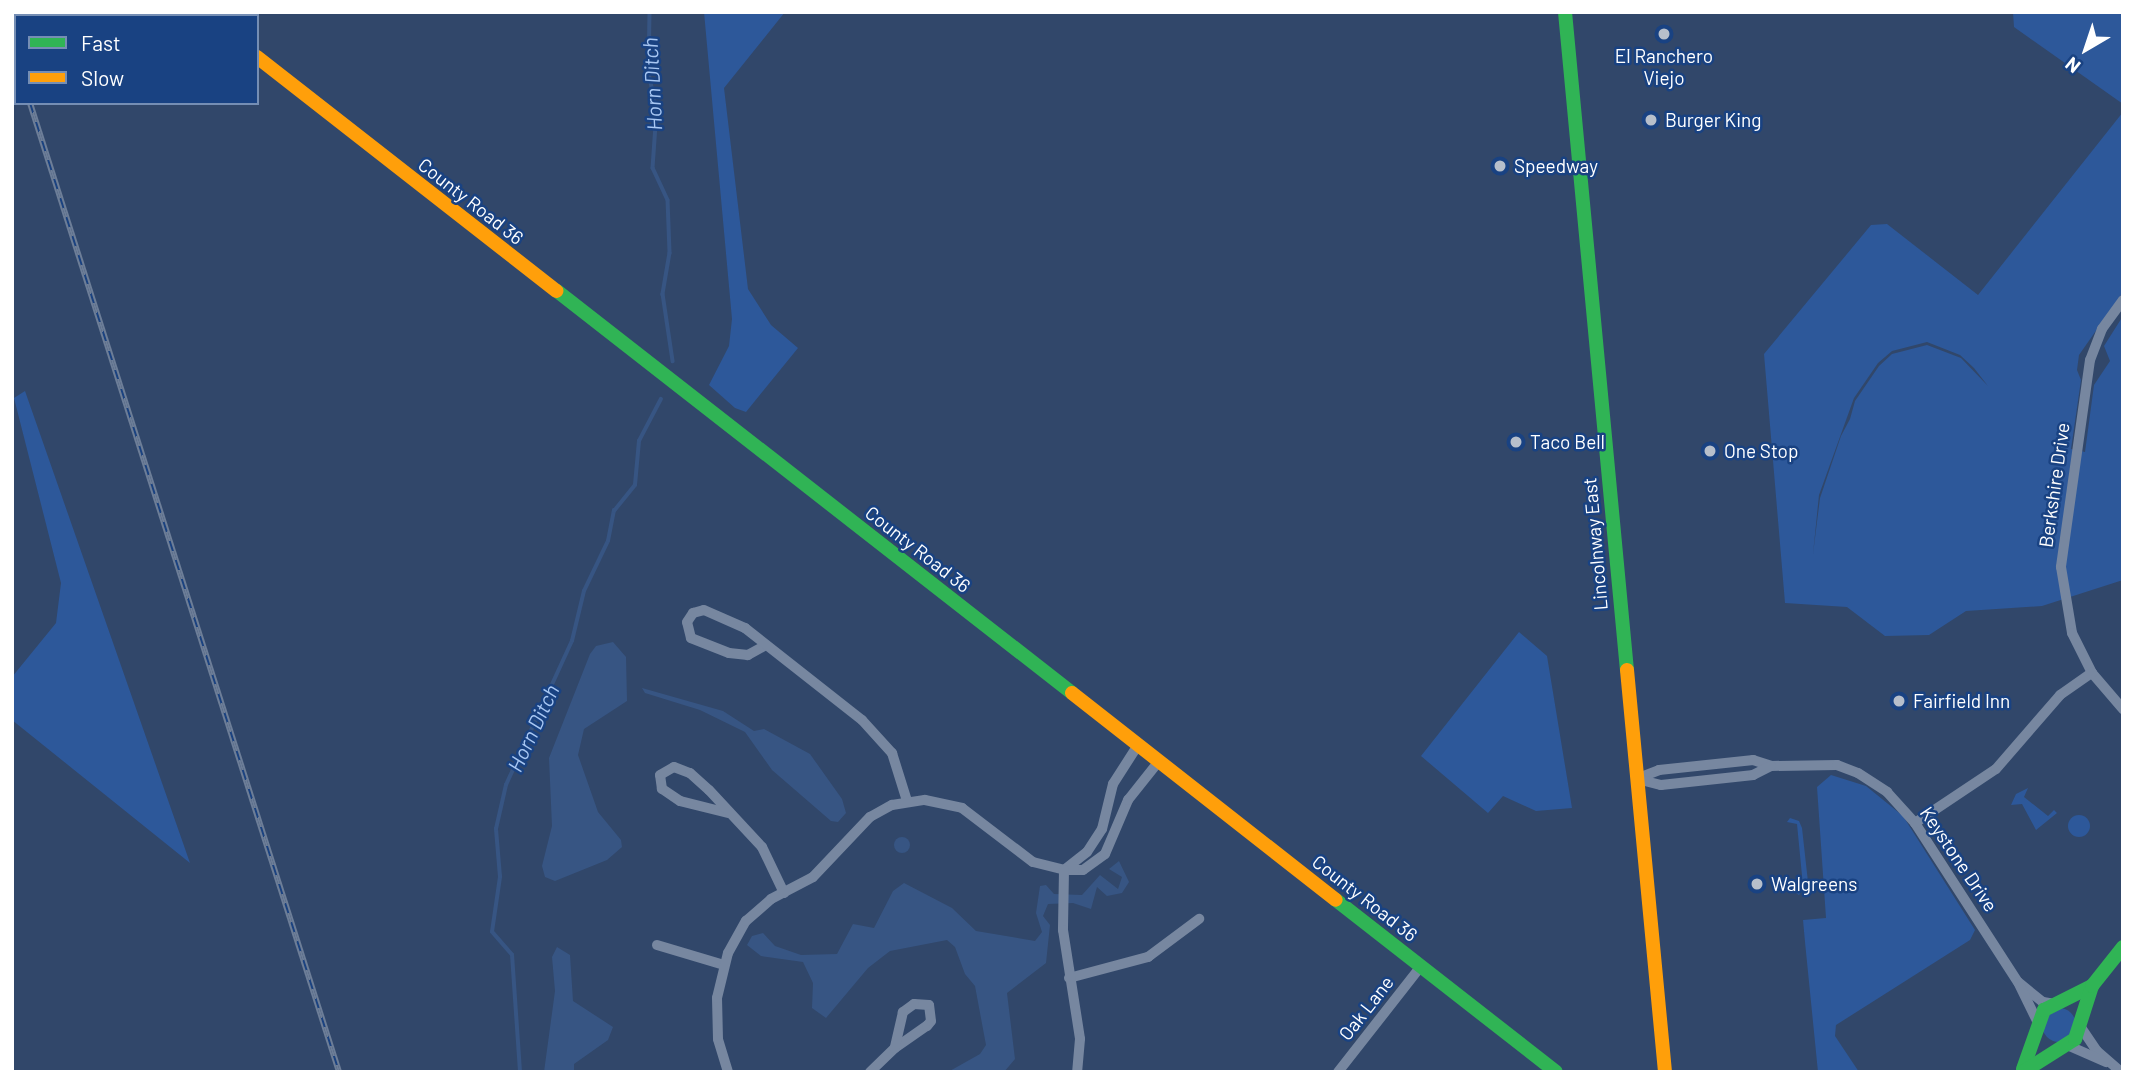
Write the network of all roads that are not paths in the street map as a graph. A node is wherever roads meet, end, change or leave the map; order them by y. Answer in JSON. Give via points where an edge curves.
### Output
{"nodes":[{"id":1,"x":1564,"y":12,"type":"edge"},
{"id":2,"x":259,"y":60,"type":"edge"},
{"id":3,"x":2123,"y":300,"type":"edge"},
{"id":4,"x":766,"y":645,"type":"junction"},
{"id":5,"x":2092,"y":673,"type":"junction"},
{"id":6,"x":2123,"y":709,"type":"edge"},
{"id":7,"x":1138,"y":745,"type":"junction"},
{"id":8,"x":1159,"y":761,"type":"junction"},
{"id":9,"x":1636,"y":779,"type":"junction"},
{"id":10,"x":907,"y":801,"type":"junction"},
{"id":11,"x":728,"y":813,"type":"junction"},
{"id":12,"x":1915,"y":822,"type":"junction"},
{"id":13,"x":1064,"y":870,"type":"junction"},
{"id":14,"x":784,"y":893,"type":"junction"},
{"id":15,"x":1199,"y":919,"type":"dead end"},
{"id":16,"x":657,"y":945,"type":"dead end"},
{"id":17,"x":2123,"y":947,"type":"edge"},
{"id":18,"x":724,"y":965,"type":"junction"},
{"id":19,"x":1421,"y":966,"type":"junction"},
{"id":20,"x":1069,"y":978,"type":"junction"},
{"id":21,"x":2018,"y":982,"type":"junction"},
{"id":22,"x":2092,"y":986,"type":"junction"},
{"id":23,"x":2057,"y":1004,"type":"junction"},
{"id":24,"x":2080,"y":1024,"type":"junction"},
{"id":25,"x":2038,"y":1025,"type":"junction"},
{"id":26,"x":2065,"y":1045,"type":"junction"},
{"id":27,"x":895,"y":1048,"type":"dead end"},
{"id":28,"x":2106,"y":1062,"type":"junction"},
{"id":29,"x":1664,"y":1071,"type":"edge"},
{"id":30,"x":728,"y":1072,"type":"edge"},
{"id":31,"x":870,"y":1072,"type":"edge"},
{"id":32,"x":1077,"y":1072,"type":"edge"},
{"id":33,"x":1338,"y":1072,"type":"edge"},
{"id":34,"x":1556,"y":1072,"type":"edge"},
{"id":35,"x":2022,"y":1072,"type":"edge"},
{"id":36,"x":2122,"y":1072,"type":"edge"}],
"edges":[{"from":1,"to":9,"type":"main road","name":"Lincolnway East"},
{"from":2,"to":7,"type":"main road","name":"County Road 36"},
{"from":3,"to":5,"type":"street","name":"Berkshire Drive","via":[[2102,329],[2090,360],[2061,544],[2068,616]]},
{"from":4,"to":4,"type":"street","via":[[745,628],[704,610],[693,613],[687,622],[691,638],[729,653],[748,655]]},
{"from":4,"to":10,"type":"street","via":[[883,740],[899,768]]},
{"from":5,"to":6,"type":"street","name":"Berkshire Drive"},
{"from":5,"to":12,"type":"street","via":[[2054,701],[1996,769]]},
{"from":7,"to":8,"type":"main road","name":"County Road 36"},
{"from":7,"to":13,"type":"street","via":[[1113,784],[1102,830],[1087,852]]},
{"from":8,"to":13,"type":"street","via":[[1128,800],[1105,854],[1083,870]]},
{"from":8,"to":19,"type":"main road","name":"County Road 36"},
{"from":9,"to":12,"type":"street","name":"Keystone Drive","via":[[1660,770],[1753,760],[1771,766],[1814,763],[1858,773],[1887,792]]},
{"from":9,"to":29,"type":"main road","name":"Lincolnway East"},
{"from":10,"to":13,"type":"street","via":[[938,801],[961,808],[1033,862]]},
{"from":10,"to":14,"type":"street","via":[[870,817],[824,867]]},
{"from":11,"to":11,"type":"street","via":[[690,773],[674,766],[660,775],[662,789],[680,801]]},
{"from":11,"to":14,"type":"street","via":[[766,853]]},
{"from":12,"to":21,"type":"street","name":"Keystone Drive"},
{"from":13,"to":20,"type":"street"},
{"from":14,"to":18,"type":"street","via":[[746,921]]},
{"from":15,"to":20,"type":"street","via":[[1148,957]]},
{"from":16,"to":18,"type":"street"},
{"from":17,"to":22,"type":"main road"},
{"from":18,"to":30,"type":"street","via":[[716,1009]]},
{"from":19,"to":33,"type":"street","name":"Oak Lane"},
{"from":19,"to":34,"type":"main road","name":"County Road 36"},
{"from":20,"to":32,"type":"street","via":[[1080,1040]]},
{"from":21,"to":23,"type":"street","name":"Keystone Drive","via":[[2043,1002]]},
{"from":21,"to":25,"type":"street","name":"Keystone Drive"},
{"from":22,"to":23,"type":"main road"},
{"from":22,"to":24,"type":"main road"},
{"from":23,"to":24,"type":"main road","via":[[2073,1009]]},
{"from":23,"to":25,"type":"main road","via":[[2044,1010]]},
{"from":24,"to":26,"type":"main road"},
{"from":24,"to":28,"type":"street"},
{"from":25,"to":26,"type":"main road","via":[[2049,1044]]},
{"from":25,"to":35,"type":"main road"},
{"from":26,"to":28,"type":"street"},
{"from":26,"to":35,"type":"main road"},
{"from":27,"to":31,"type":"street"},
{"from":28,"to":36,"type":"street"}]}
